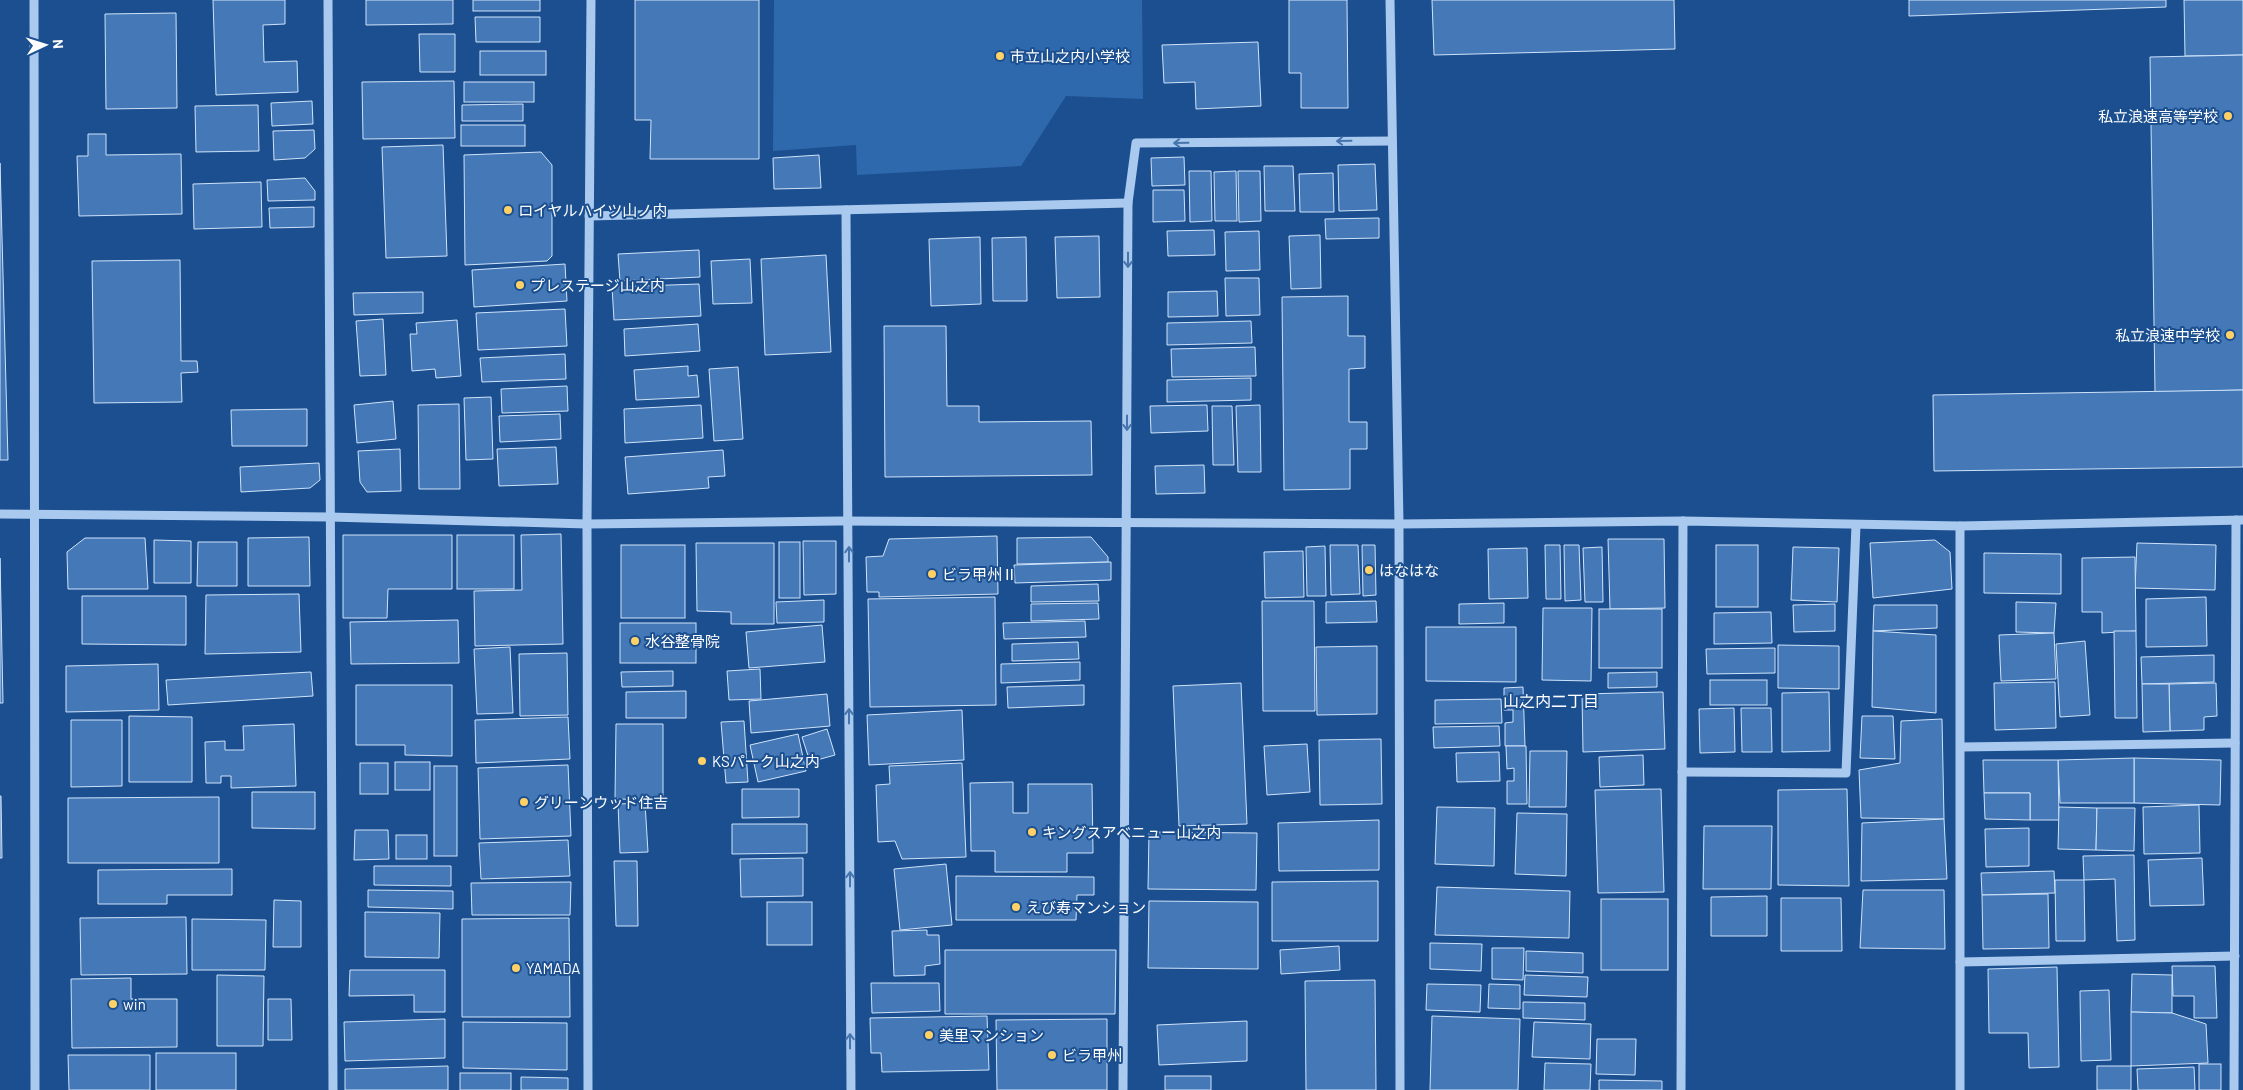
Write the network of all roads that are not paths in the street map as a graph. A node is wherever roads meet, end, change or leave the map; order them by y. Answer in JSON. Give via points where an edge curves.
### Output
{"nodes":[{"id":1,"x":34,"y":0,"type":"edge"},
{"id":2,"x":328,"y":0,"type":"edge"},
{"id":3,"x":591,"y":0,"type":"edge"},
{"id":4,"x":1390,"y":0,"type":"edge"},
{"id":5,"x":1392,"y":140,"type":"junction"},
{"id":6,"x":1128,"y":203,"type":"junction"},
{"id":7,"x":846,"y":210,"type":"junction"},
{"id":8,"x":590,"y":216,"type":"junction"},
{"id":9,"x":0,"y":514,"type":"edge"},
{"id":10,"x":33,"y":514,"type":"junction"},
{"id":11,"x":330,"y":517,"type":"junction"},
{"id":12,"x":2240,"y":520,"type":"edge"},
{"id":13,"x":1126,"y":521,"type":"junction"},
{"id":14,"x":1683,"y":521,"type":"junction"},
{"id":15,"x":849,"y":522,"type":"junction"},
{"id":16,"x":587,"y":524,"type":"junction"},
{"id":17,"x":1399,"y":524,"type":"junction"},
{"id":18,"x":1856,"y":525,"type":"junction"},
{"id":19,"x":1960,"y":526,"type":"junction"},
{"id":20,"x":2235,"y":743,"type":"junction"},
{"id":21,"x":1961,"y":748,"type":"junction"},
{"id":22,"x":1682,"y":772,"type":"junction"},
{"id":23,"x":2235,"y":956,"type":"junction"},
{"id":24,"x":1960,"y":962,"type":"junction"},
{"id":25,"x":35,"y":1090,"type":"edge"},
{"id":26,"x":333,"y":1090,"type":"edge"},
{"id":27,"x":588,"y":1090,"type":"edge"},
{"id":28,"x":851,"y":1090,"type":"edge"},
{"id":29,"x":1123,"y":1090,"type":"edge"},
{"id":30,"x":1400,"y":1090,"type":"edge"},
{"id":31,"x":1681,"y":1090,"type":"edge"},
{"id":32,"x":1960,"y":1090,"type":"edge"},
{"id":33,"x":2234,"y":1090,"type":"edge"}],
"edges":[{"from":1,"to":10,"type":"street"},
{"from":2,"to":11,"type":"street"},
{"from":3,"to":8,"type":"street"},
{"from":4,"to":5,"type":"street"},
{"from":5,"to":6,"type":"street","one_way":true,"via":[[1136,144]]},
{"from":5,"to":17,"type":"street"},
{"from":6,"to":7,"type":"street"},
{"from":6,"to":13,"type":"street","one_way":true},
{"from":7,"to":8,"type":"street"},
{"from":7,"to":15,"type":"street"},
{"from":8,"to":16,"type":"street"},
{"from":9,"to":10,"type":"street"},
{"from":10,"to":11,"type":"street"},
{"from":10,"to":25,"type":"street"},
{"from":11,"to":16,"type":"street"},
{"from":11,"to":26,"type":"street"},
{"from":12,"to":19,"type":"street"},
{"from":12,"to":20,"type":"street"},
{"from":13,"to":15,"type":"street"},
{"from":13,"to":17,"type":"street"},
{"from":13,"to":29,"type":"street"},
{"from":14,"to":17,"type":"street"},
{"from":14,"to":18,"type":"street"},
{"from":14,"to":22,"type":"street"},
{"from":15,"to":16,"type":"street"},
{"from":28,"to":15,"type":"street","one_way":true},
{"from":16,"to":27,"type":"street"},
{"from":17,"to":30,"type":"street"},
{"from":18,"to":19,"type":"street"},
{"from":18,"to":22,"type":"street","via":[[1846,772]]},
{"from":19,"to":21,"type":"street"},
{"from":20,"to":21,"type":"street"},
{"from":20,"to":23,"type":"street"},
{"from":21,"to":24,"type":"street"},
{"from":22,"to":31,"type":"street"},
{"from":23,"to":24,"type":"street"},
{"from":23,"to":33,"type":"street"},
{"from":24,"to":32,"type":"street"}]}
